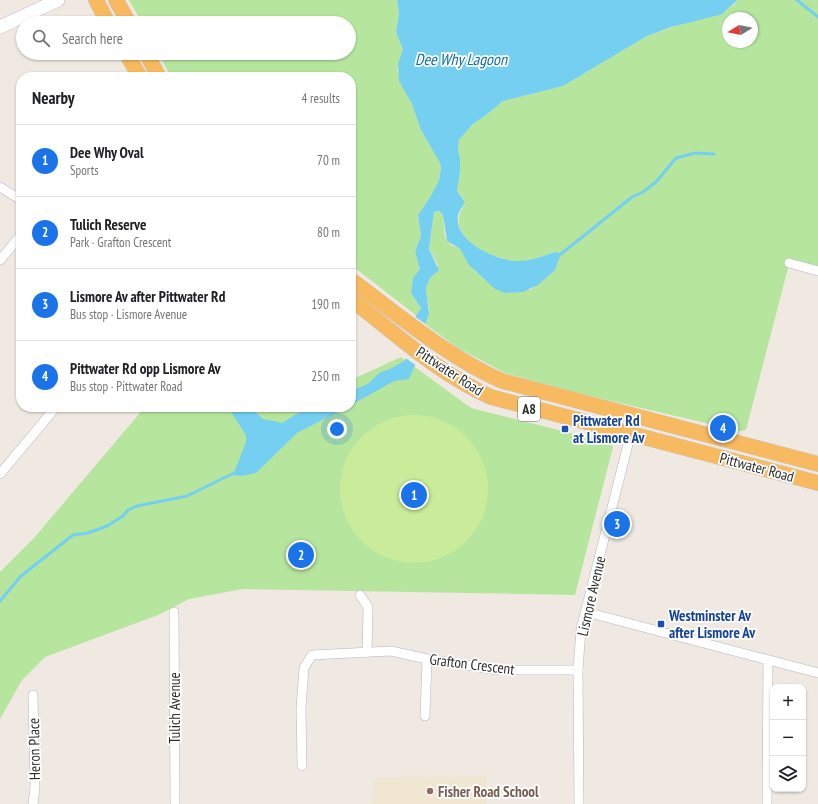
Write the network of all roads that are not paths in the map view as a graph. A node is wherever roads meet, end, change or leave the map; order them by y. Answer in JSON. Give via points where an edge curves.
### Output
{"nodes":[{"id":1,"x":58,"y":0,"type":"edge"},
{"id":2,"x":96,"y":0,"type":"edge"},
{"id":3,"x":116,"y":0,"type":"edge"},
{"id":4,"x":24,"y":16,"type":"edge"},
{"id":5,"x":104,"y":16,"type":"edge"},
{"id":6,"x":125,"y":16,"type":"edge"},
{"id":7,"x":16,"y":20,"type":"edge"},
{"id":8,"x":0,"y":27,"type":"edge"},
{"id":9,"x":130,"y":60,"type":"edge"},
{"id":10,"x":150,"y":60,"type":"edge"},
{"id":11,"x":137,"y":72,"type":"edge"},
{"id":12,"x":156,"y":72,"type":"edge"},
{"id":13,"x":0,"y":188,"type":"edge"},
{"id":14,"x":16,"y":197,"type":"edge"},
{"id":15,"x":16,"y":241,"type":"edge"},
{"id":16,"x":0,"y":260,"type":"edge"},
{"id":17,"x":789,"y":264,"type":"dead end"},
{"id":18,"x":818,"y":271,"type":"edge"},
{"id":19,"x":356,"y":284,"type":"edge"},
{"id":20,"x":356,"y":303,"type":"edge"},
{"id":21,"x":52,"y":412,"type":"edge"},
{"id":22,"x":635,"y":417,"type":"junction"},
{"id":23,"x":630,"y":435,"type":"junction"},
{"id":24,"x":818,"y":464,"type":"edge"},
{"id":25,"x":0,"y":474,"type":"edge"},
{"id":26,"x":818,"y":483,"type":"edge"},
{"id":27,"x":360,"y":595,"type":"dead end"},
{"id":28,"x":174,"y":612,"type":"dead end"},
{"id":29,"x":586,"y":612,"type":"junction"},
{"id":30,"x":367,"y":652,"type":"junction"},
{"id":31,"x":427,"y":660,"type":"junction"},
{"id":32,"x":768,"y":661,"type":"junction"},
{"id":33,"x":578,"y":670,"type":"junction"},
{"id":34,"x":818,"y":673,"type":"edge"},
{"id":35,"x":33,"y":695,"type":"dead end"},
{"id":36,"x":425,"y":716,"type":"dead end"},
{"id":37,"x":302,"y":766,"type":"dead end"},
{"id":38,"x":33,"y":804,"type":"edge"},
{"id":39,"x":175,"y":804,"type":"edge"},
{"id":40,"x":579,"y":804,"type":"edge"},
{"id":41,"x":767,"y":804,"type":"edge"}],
"edges":[{"from":1,"to":4,"type":"main road"},
{"from":2,"to":5,"type":"highway"},
{"from":3,"to":6,"type":"highway"},
{"from":7,"to":8,"type":"main road"},
{"from":9,"to":11,"type":"highway"},
{"from":10,"to":12,"type":"highway"},
{"from":13,"to":14,"type":"street"},
{"from":15,"to":16,"type":"street"},
{"from":17,"to":18,"type":"street"},
{"from":19,"to":22,"type":"highway","name":"Pittwater Road","number":"A8","via":[[441,348],[502,381]]},
{"from":20,"to":23,"type":"highway","name":"Pittwater Road","number":"A8","via":[[436,365],[475,390],[502,401]]},
{"from":21,"to":25,"type":"street"},
{"from":22,"to":23,"type":"street","name":"Lismore Avenue"},
{"from":22,"to":24,"type":"highway","name":"Pittwater Road","number":"A8"},
{"from":23,"to":26,"type":"highway","name":"Pittwater Road","number":"A8"},
{"from":23,"to":29,"type":"street","name":"Lismore Avenue"},
{"from":27,"to":30,"type":"street","via":[[368,607]]},
{"from":28,"to":39,"type":"street","name":"Tulich Avenue"},
{"from":29,"to":32,"type":"street"},
{"from":29,"to":33,"type":"street","name":"Lismore Avenue","via":[[581,629]]},
{"from":30,"to":31,"type":"street","name":"Grafton Crescent","via":[[391,651]]},
{"from":30,"to":37,"type":"street","name":"Grafton Crescent","via":[[312,655],[304,668],[301,708]]},
{"from":31,"to":33,"type":"street","name":"Grafton Crescent","via":[[498,670]]},
{"from":31,"to":36,"type":"street"},
{"from":32,"to":34,"type":"street"},
{"from":32,"to":41,"type":"street"},
{"from":33,"to":40,"type":"street","name":"Lismore Avenue"},
{"from":35,"to":38,"type":"street","name":"Heron Place"}]}
